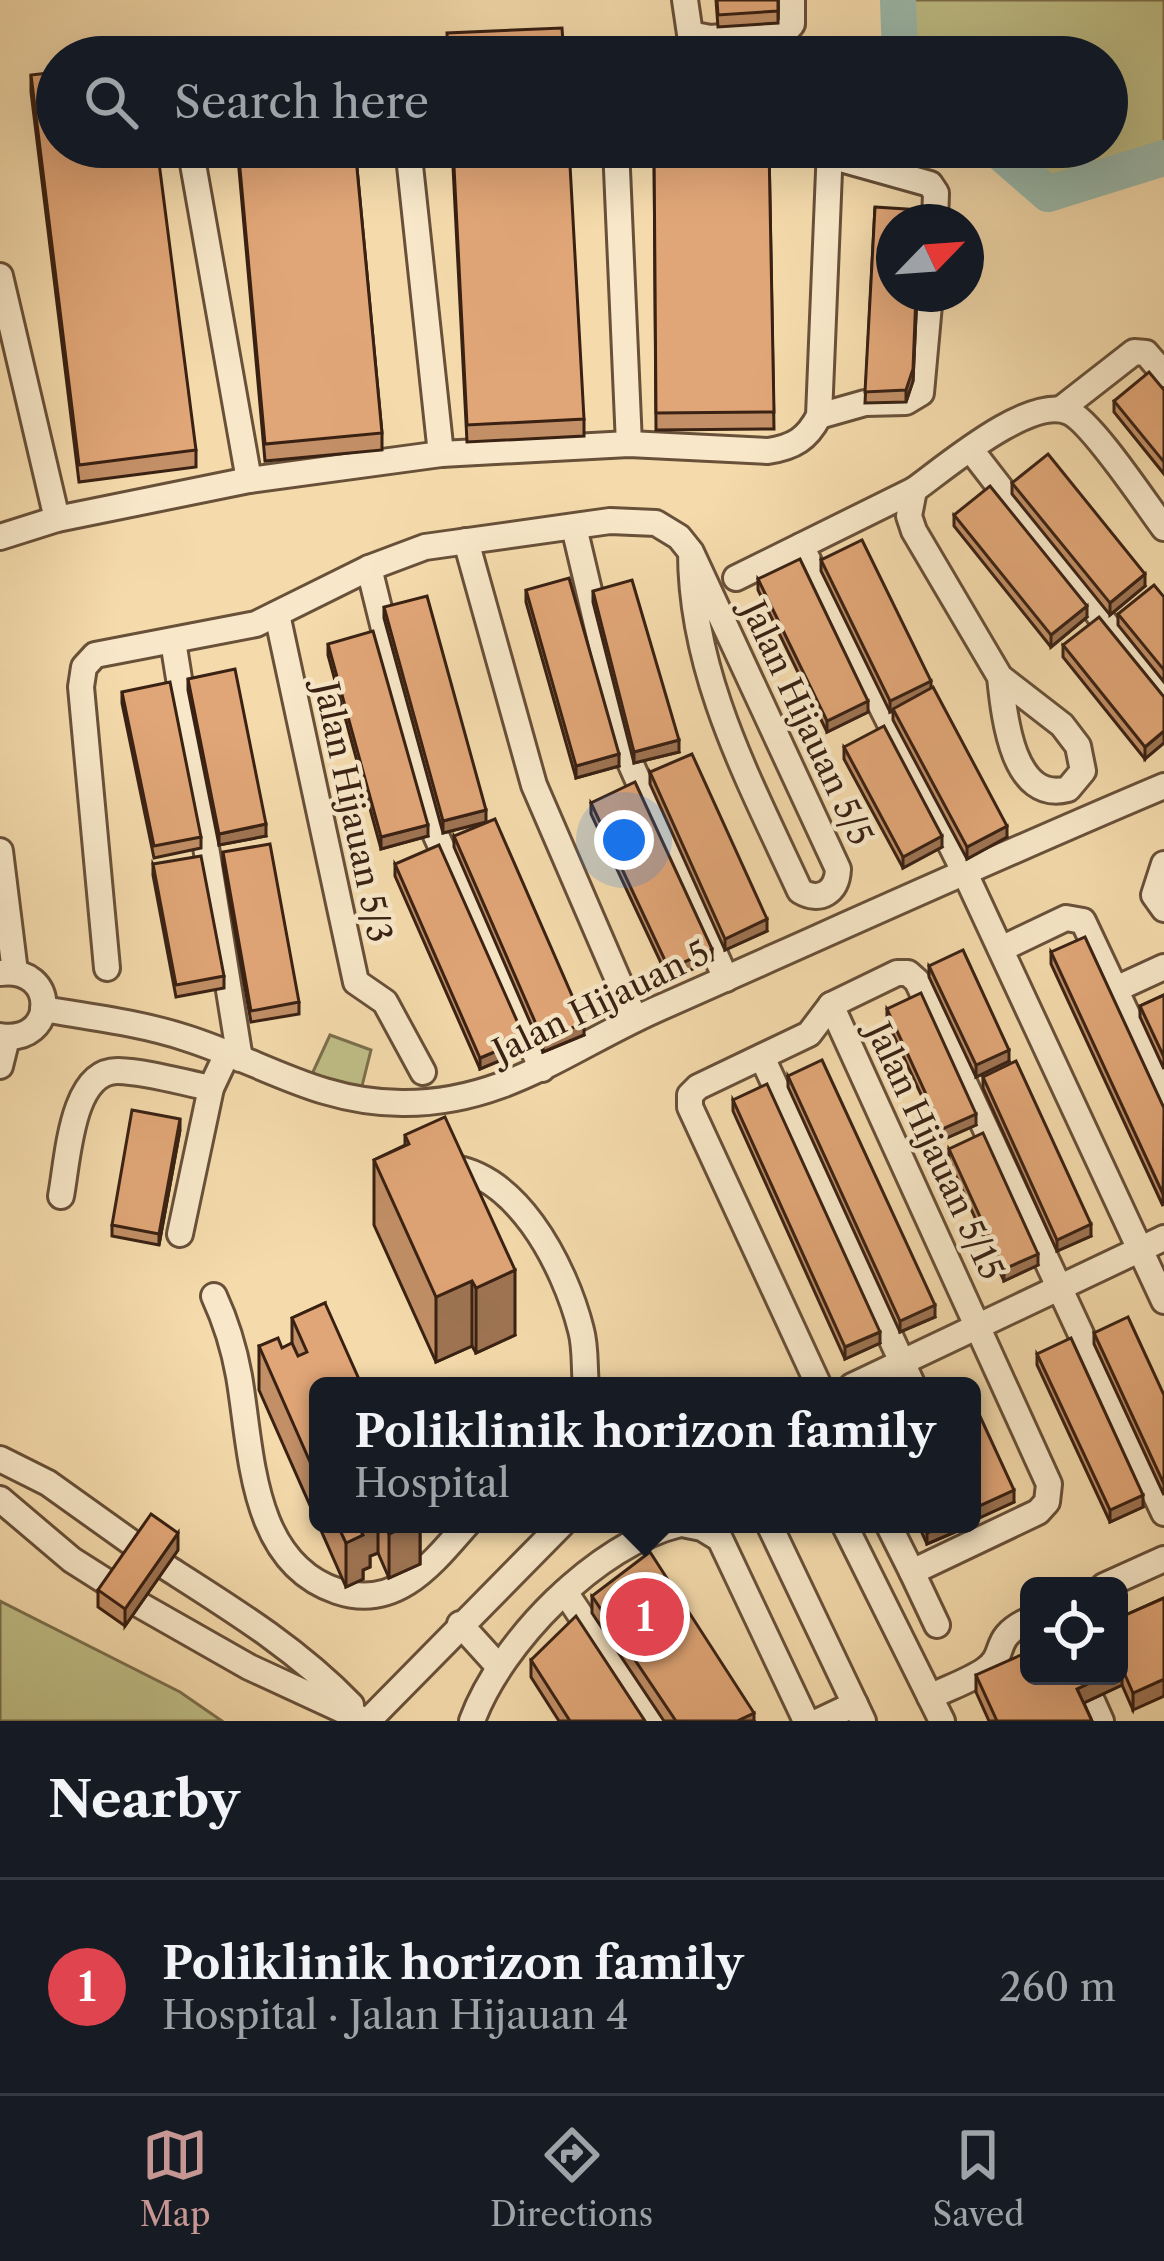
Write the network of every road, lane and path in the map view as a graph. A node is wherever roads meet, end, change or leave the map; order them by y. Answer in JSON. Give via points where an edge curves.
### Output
{"nodes":[{"id":1,"x":685,"y":0,"type":"edge"},
{"id":2,"x":792,"y":0,"type":"edge"},
{"id":3,"x":700,"y":36,"type":"edge"},
{"id":4,"x":735,"y":36,"type":"edge"},
{"id":5,"x":194,"y":168,"type":"edge"},
{"id":6,"x":410,"y":168,"type":"edge"},
{"id":7,"x":617,"y":168,"type":"edge"},
{"id":8,"x":829,"y":168,"type":"edge"},
{"id":9,"x":882,"y":168,"type":"edge"},
{"id":10,"x":936,"y":204,"type":"edge"},
{"id":11,"x":0,"y":276,"type":"edge"},
{"id":12,"x":928,"y":312,"type":"edge"},
{"id":13,"x":1164,"y":374,"type":"edge"},
{"id":14,"x":1061,"y":410,"type":"junction"},
{"id":15,"x":819,"y":416,"type":"junction"},
{"id":16,"x":629,"y":444,"type":"junction"},
{"id":17,"x":970,"y":450,"type":"junction"},
{"id":18,"x":441,"y":454,"type":"junction"},
{"id":19,"x":249,"y":481,"type":"junction"},
{"id":20,"x":914,"y":490,"type":"junction"},
{"id":21,"x":57,"y":519,"type":"junction"},
{"id":22,"x":574,"y":527,"type":"junction"},
{"id":23,"x":1164,"y":528,"type":"edge"},
{"id":24,"x":0,"y":537,"type":"edge"},
{"id":25,"x":466,"y":541,"type":"junction"},
{"id":26,"x":801,"y":546,"type":"junction"},
{"id":27,"x":691,"y":552,"type":"junction"},
{"id":28,"x":369,"y":568,"type":"junction"},
{"id":29,"x":736,"y":578,"type":"dead end"},
{"id":30,"x":277,"y":614,"type":"junction"},
{"id":31,"x":173,"y":640,"type":"junction"},
{"id":32,"x":1000,"y":677,"type":"junction"},
{"id":33,"x":757,"y":687,"type":"junction"},
{"id":34,"x":1164,"y":699,"type":"edge"},
{"id":35,"x":715,"y":701,"type":"junction"},
{"id":36,"x":787,"y":753,"type":"junction"},
{"id":37,"x":746,"y":773,"type":"junction"},
{"id":38,"x":1164,"y":786,"type":"edge"},
{"id":39,"x":0,"y":851,"type":"edge"},
{"id":40,"x":1164,"y":864,"type":"edge"},
{"id":41,"x":964,"y":871,"type":"junction"},
{"id":42,"x":1164,"y":909,"type":"edge"},
{"id":43,"x":1001,"y":949,"type":"junction"},
{"id":44,"x":1164,"y":967,"type":"edge"},
{"id":45,"x":106,"y":968,"type":"dead end"},
{"id":46,"x":8,"y":973,"type":"edge"},
{"id":47,"x":726,"y":979,"type":"junction"},
{"id":48,"x":1116,"y":989,"type":"junction"},
{"id":49,"x":831,"y":1005,"type":"junction"},
{"id":50,"x":44,"y":1009,"type":"junction"},
{"id":51,"x":634,"y":1019,"type":"junction"},
{"id":52,"x":3,"y":1037,"type":"edge"},
{"id":53,"x":233,"y":1057,"type":"junction"},
{"id":54,"x":762,"y":1057,"type":"junction"},
{"id":55,"x":0,"y":1066,"type":"edge"},
{"id":56,"x":542,"y":1069,"type":"junction"},
{"id":57,"x":423,"y":1072,"type":"dead end"},
{"id":58,"x":211,"y":1088,"type":"junction"},
{"id":59,"x":1164,"y":1094,"type":"edge"},
{"id":60,"x":417,"y":1175,"type":"edge"},
{"id":61,"x":61,"y":1196,"type":"dead end"},
{"id":62,"x":179,"y":1234,"type":"dead end"},
{"id":63,"x":1164,"y":1238,"type":"edge"},
{"id":64,"x":1139,"y":1247,"type":"junction"},
{"id":65,"x":1060,"y":1284,"type":"junction"},
{"id":66,"x":214,"y":1296,"type":"dead end"},
{"id":67,"x":1164,"y":1301,"type":"edge"},
{"id":68,"x":978,"y":1325,"type":"junction"},
{"id":69,"x":908,"y":1375,"type":"edge"},
{"id":70,"x":585,"y":1377,"type":"edge"},
{"id":71,"x":815,"y":1377,"type":"edge"},
{"id":72,"x":0,"y":1459,"type":"edge"},
{"id":73,"x":0,"y":1498,"type":"edge"},
{"id":74,"x":1164,"y":1513,"type":"edge"},
{"id":75,"x":981,"y":1527,"type":"edge"},
{"id":76,"x":459,"y":1533,"type":"edge"},
{"id":77,"x":553,"y":1533,"type":"edge"},
{"id":78,"x":652,"y":1533,"type":"edge"},
{"id":79,"x":710,"y":1533,"type":"edge"},
{"id":80,"x":773,"y":1533,"type":"edge"},
{"id":81,"x":848,"y":1533,"type":"edge"},
{"id":82,"x":892,"y":1533,"type":"edge"},
{"id":83,"x":968,"y":1533,"type":"edge"},
{"id":84,"x":139,"y":1548,"type":"edge"},
{"id":85,"x":1164,"y":1559,"type":"edge"},
{"id":86,"x":166,"y":1567,"type":"edge"},
{"id":87,"x":912,"y":1572,"type":"junction"},
{"id":88,"x":1124,"y":1577,"type":"edge"},
{"id":89,"x":113,"y":1586,"type":"edge"},
{"id":90,"x":565,"y":1592,"type":"junction"},
{"id":91,"x":140,"y":1604,"type":"edge"},
{"id":92,"x":460,"y":1624,"type":"junction"},
{"id":93,"x":937,"y":1625,"type":"dead end"},
{"id":94,"x":1020,"y":1626,"type":"edge"},
{"id":95,"x":499,"y":1666,"type":"junction"},
{"id":96,"x":930,"y":1697,"type":"junction"},
{"id":97,"x":859,"y":1713,"type":"edge"},
{"id":98,"x":367,"y":1721,"type":"edge"},
{"id":99,"x":472,"y":1721,"type":"edge"},
{"id":100,"x":651,"y":1721,"type":"edge"},
{"id":101,"x":806,"y":1721,"type":"edge"},
{"id":102,"x":819,"y":1721,"type":"edge"},
{"id":103,"x":942,"y":1721,"type":"edge"}],
"edges":[{"from":1,"to":3,"type":"street","via":[[690,34]]},
{"from":2,"to":4,"type":"street","via":[[793,24],[785,32]]},
{"from":5,"to":19,"type":"street"},
{"from":6,"to":18,"type":"street"},
{"from":7,"to":16,"type":"street"},
{"from":8,"to":15,"type":"street"},
{"from":9,"to":10,"type":"street","via":[[930,184]]},
{"from":11,"to":21,"type":"street"},
{"from":12,"to":15,"type":"street","via":[[921,393]]},
{"from":13,"to":14,"type":"street","via":[[1146,352],[1135,352]]},
{"from":14,"to":17,"type":"street","via":[[1034,411]]},
{"from":14,"to":23,"type":"street","via":[[1082,421]]},
{"from":15,"to":16,"type":"street","via":[[809,434],[769,451]]},
{"from":16,"to":18,"type":"street"},
{"from":17,"to":20,"type":"street"},
{"from":17,"to":34,"type":"street"},
{"from":18,"to":19,"type":"street"},
{"from":19,"to":21,"type":"street"},
{"from":20,"to":26,"type":"street"},
{"from":20,"to":32,"type":"street","via":[[914,531]]},
{"from":21,"to":24,"type":"street"},
{"from":22,"to":25,"type":"street"},
{"from":22,"to":27,"type":"street","via":[[656,523]]},
{"from":22,"to":47,"type":"street","via":[[629,760]]},
{"from":25,"to":28,"type":"street"},
{"from":25,"to":51,"type":"street","via":[[534,785]]},
{"from":26,"to":29,"type":"street"},
{"from":26,"to":41,"type":"street"},
{"from":27,"to":33,"type":"street","name":"Jalan Hijauan 5/5"},
{"from":27,"to":35,"type":"street","name":"Jalan Hijauan 5/5","via":[[691,601]]},
{"from":28,"to":30,"type":"street"},
{"from":28,"to":56,"type":"street","via":[[434,831]]},
{"from":30,"to":31,"type":"street"},
{"from":30,"to":57,"type":"street","name":"Jalan Hijauan 5/3","via":[[356,982],[385,1002]]},
{"from":31,"to":45,"type":"street","via":[[94,655],[84,667]]},
{"from":31,"to":53,"type":"street"},
{"from":32,"to":32,"type":"street","via":[[1044,707],[1078,746],[1083,771],[1068,789],[1034,784],[1017,758]]},
{"from":33,"to":35,"type":"street"},
{"from":33,"to":36,"type":"street","name":"Jalan Hijauan 5/5"},
{"from":35,"to":37,"type":"street","name":"Jalan Hijauan 5/5"},
{"from":36,"to":37,"type":"street"},
{"from":36,"to":37,"type":"street","name":"Jalan Hijauan 5/5","via":[[838,869],[824,895],[800,891]]},
{"from":38,"to":41,"type":"street","name":"Jalan Hijauan 5"},
{"from":39,"to":46,"type":"street"},
{"from":40,"to":42,"type":"street","via":[[1154,895]]},
{"from":41,"to":43,"type":"street"},
{"from":41,"to":47,"type":"street","name":"Jalan Hijauan 5"},
{"from":43,"to":48,"type":"street","via":[[1077,918]]},
{"from":43,"to":64,"type":"street"},
{"from":44,"to":48,"type":"street"},
{"from":46,"to":50,"type":"street","via":[[36,984]]},
{"from":47,"to":51,"type":"street","name":"Jalan Hijauan 5"},
{"from":48,"to":59,"type":"street"},
{"from":49,"to":54,"type":"street","via":[[813,1031]]},
{"from":49,"to":65,"type":"street","via":[[897,973],[913,976]]},
{"from":49,"to":68,"type":"street","name":"Jalan Hijauan 5/15"},
{"from":50,"to":52,"type":"street","via":[[31,1030]]},
{"from":50,"to":53,"type":"street","name":"Jalan Hijauan 5","via":[[184,1037]]},
{"from":51,"to":56,"type":"street","name":"Jalan Hijauan 5"},
{"from":52,"to":55,"type":"street"},
{"from":53,"to":56,"type":"street","name":"Jalan Hijauan 5","via":[[342,1097],[401,1103],[461,1100]]},
{"from":53,"to":58,"type":"street"},
{"from":54,"to":69,"type":"street"},
{"from":54,"to":71,"type":"street","via":[[698,1087],[689,1101]]},
{"from":58,"to":61,"type":"street","via":[[116,1071],[92,1079],[82,1093]]},
{"from":58,"to":62,"type":"street"},
{"from":60,"to":70,"type":"street","via":[[463,1167],[512,1198],[565,1287],[582,1332]]},
{"from":63,"to":64,"type":"street"},
{"from":64,"to":65,"type":"street"},
{"from":64,"to":67,"type":"street"},
{"from":65,"to":68,"type":"street"},
{"from":65,"to":74,"type":"street"},
{"from":66,"to":76,"type":"street","via":[[232,1344],[255,1480],[271,1531],[299,1570],[338,1592],[377,1597],[404,1587]]},
{"from":68,"to":69,"type":"street"},
{"from":68,"to":75,"type":"street","name":"Jalan Hijauan 5/15","via":[[1049,1484],[1039,1512]]},
{"from":72,"to":84,"type":"street"},
{"from":73,"to":89,"type":"street"},
{"from":77,"to":92,"type":"street"},
{"from":78,"to":90,"type":"street"},
{"from":79,"to":101,"type":"street","via":[[720,1539]]},
{"from":80,"to":97,"type":"street"},
{"from":81,"to":96,"type":"street"},
{"from":82,"to":87,"type":"street"},
{"from":83,"to":87,"type":"street"},
{"from":85,"to":88,"type":"street"},
{"from":86,"to":98,"type":"street","via":[[302,1658]]},
{"from":87,"to":93,"type":"street"},
{"from":90,"to":95,"type":"street"},
{"from":90,"to":100,"type":"street"},
{"from":91,"to":98,"type":"street"},
{"from":92,"to":95,"type":"street"},
{"from":92,"to":98,"type":"street"},
{"from":94,"to":96,"type":"street","via":[[1002,1637],[985,1670]]},
{"from":95,"to":99,"type":"street"},
{"from":96,"to":103,"type":"street"},
{"from":97,"to":102,"type":"street"}]}
